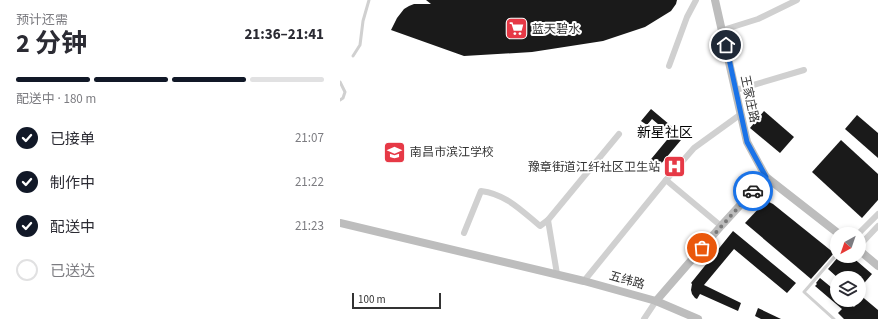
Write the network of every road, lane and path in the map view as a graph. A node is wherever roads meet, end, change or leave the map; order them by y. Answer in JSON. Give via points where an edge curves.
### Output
{"nodes":[{"id":1,"x":369,"y":0,"type":"edge"},
{"id":2,"x":696,"y":0,"type":"edge"},
{"id":3,"x":715,"y":0,"type":"edge"},
{"id":4,"x":797,"y":0,"type":"edge"},
{"id":5,"x":723,"y":30,"type":"junction"},
{"id":6,"x":353,"y":56,"type":"dead end"},
{"id":7,"x":669,"y":66,"type":"dead end"},
{"id":8,"x":804,"y":70,"type":"dead end"},
{"id":9,"x":340,"y":82,"type":"edge"},
{"id":10,"x":736,"y":90,"type":"junction"},
{"id":11,"x":340,"y":100,"type":"edge"},
{"id":12,"x":741,"y":114,"type":"junction"},
{"id":13,"x":619,"y":134,"type":"dead end"},
{"id":14,"x":766,"y":177,"type":"junction"},
{"id":15,"x":666,"y":180,"type":"junction"},
{"id":16,"x":878,"y":214,"type":"edge"},
{"id":17,"x":548,"y":220,"type":"junction"},
{"id":18,"x":340,"y":223,"type":"edge"},
{"id":19,"x":721,"y":226,"type":"junction"},
{"id":20,"x":878,"y":226,"type":"edge"},
{"id":21,"x":830,"y":227,"type":"edge"},
{"id":22,"x":865,"y":227,"type":"edge"},
{"id":23,"x":464,"y":233,"type":"dead end"},
{"id":24,"x":866,"y":239,"type":"edge"},
{"id":25,"x":866,"y":256,"type":"edge"},
{"id":26,"x":830,"y":262,"type":"edge"},
{"id":27,"x":878,"y":266,"type":"edge"},
{"id":28,"x":557,"y":274,"type":"junction"},
{"id":29,"x":584,"y":281,"type":"junction"},
{"id":30,"x":656,"y":301,"type":"junction"},
{"id":31,"x":644,"y":319,"type":"edge"},
{"id":32,"x":698,"y":319,"type":"edge"},
{"id":33,"x":834,"y":319,"type":"edge"}],
"edges":[{"from":1,"to":6,"type":"lane","via":[[360,45]]},
{"from":2,"to":7,"type":"street"},
{"from":3,"to":5,"type":"street","name":"王家庄路"},
{"from":4,"to":5,"type":"street","via":[[758,19]]},
{"from":5,"to":10,"type":"street","name":"王家庄路"},
{"from":8,"to":10,"type":"street"},
{"from":9,"to":11,"type":"lane","via":[[345,92]]},
{"from":10,"to":12,"type":"street","name":"王家庄路"},
{"from":12,"to":14,"type":"street","name":"王家庄路","via":[[747,142]]},
{"from":12,"to":15,"type":"street","via":[[694,148]]},
{"from":13,"to":17,"type":"street"},
{"from":14,"to":19,"type":"street","name":"五纬路"},
{"from":14,"to":21,"type":"street"},
{"from":15,"to":19,"type":"street"},
{"from":15,"to":29,"type":"street"},
{"from":16,"to":22,"type":"street"},
{"from":17,"to":23,"type":"street","via":[[540,226],[505,198],[481,191]]},
{"from":17,"to":28,"type":"street"},
{"from":18,"to":28,"type":"street","name":"五纬路"},
{"from":19,"to":30,"type":"street","name":"五纬路"},
{"from":20,"to":24,"type":"street"},
{"from":25,"to":27,"type":"street"},
{"from":26,"to":33,"type":"lane","via":[[804,292]]},
{"from":28,"to":29,"type":"street","name":"五纬路"},
{"from":29,"to":30,"type":"street","name":"五纬路"},
{"from":30,"to":31,"type":"street"},
{"from":30,"to":32,"type":"street"}]}
